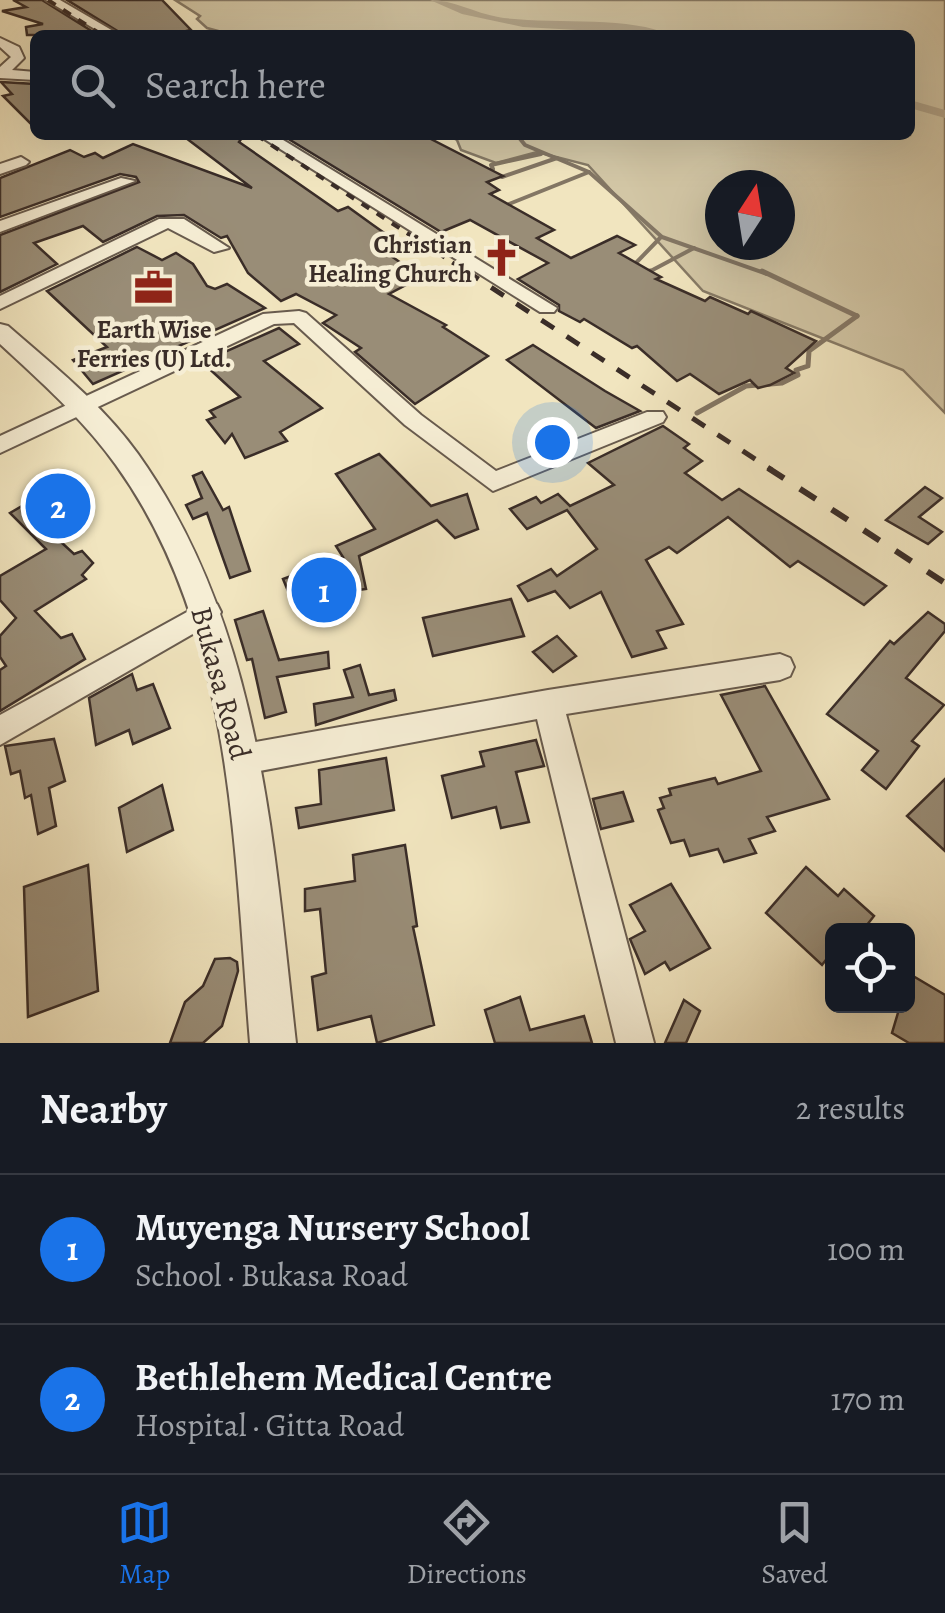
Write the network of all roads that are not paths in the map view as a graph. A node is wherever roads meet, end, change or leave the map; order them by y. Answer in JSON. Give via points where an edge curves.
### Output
{"nodes":[{"id":1,"x":52,"y":0,"type":"edge"},
{"id":2,"x":105,"y":30,"type":"edge"},
{"id":3,"x":0,"y":42,"type":"edge"},
{"id":4,"x":1,"y":74,"type":"edge"},
{"id":5,"x":30,"y":76,"type":"edge"},
{"id":6,"x":273,"y":140,"type":"edge"},
{"id":7,"x":21,"y":162,"type":"dead end"},
{"id":8,"x":0,"y":169,"type":"edge"},
{"id":9,"x":127,"y":181,"type":"dead end"},
{"id":10,"x":0,"y":228,"type":"edge"},
{"id":11,"x":220,"y":248,"type":"dead end"},
{"id":12,"x":0,"y":303,"type":"edge"},
{"id":13,"x":546,"y":308,"type":"dead end"},
{"id":14,"x":0,"y":331,"type":"edge"},
{"id":15,"x":80,"y":404,"type":"junction"},
{"id":16,"x":655,"y":417,"type":"dead end"},
{"id":17,"x":0,"y":445,"type":"edge"},
{"id":18,"x":207,"y":612,"type":"junction"},
{"id":19,"x":780,"y":668,"type":"dead end"},
{"id":20,"x":548,"y":703,"type":"junction"},
{"id":21,"x":0,"y":730,"type":"edge"},
{"id":22,"x":244,"y":760,"type":"junction"},
{"id":23,"x":273,"y":1043,"type":"edge"},
{"id":24,"x":635,"y":1043,"type":"edge"}],
"edges":[{"from":1,"to":2,"type":"street"},
{"from":3,"to":4,"type":"street","via":[[18,58]]},
{"from":4,"to":5,"type":"street"},
{"from":6,"to":13,"type":"street"},
{"from":7,"to":8,"type":"street"},
{"from":9,"to":10,"type":"street"},
{"from":11,"to":12,"type":"street","via":[[169,222]]},
{"from":14,"to":15,"type":"street","name":"Bukasa Road"},
{"from":15,"to":16,"type":"street","via":[[289,314],[493,482]]},
{"from":15,"to":17,"type":"street"},
{"from":15,"to":18,"type":"street","name":"Bukasa Road","via":[[153,500]]},
{"from":18,"to":21,"type":"street"},
{"from":18,"to":22,"type":"street","name":"Bukasa Road"},
{"from":19,"to":20,"type":"street"},
{"from":20,"to":22,"type":"street"},
{"from":20,"to":24,"type":"street"},
{"from":22,"to":23,"type":"street","name":"Bukasa Road"}]}
